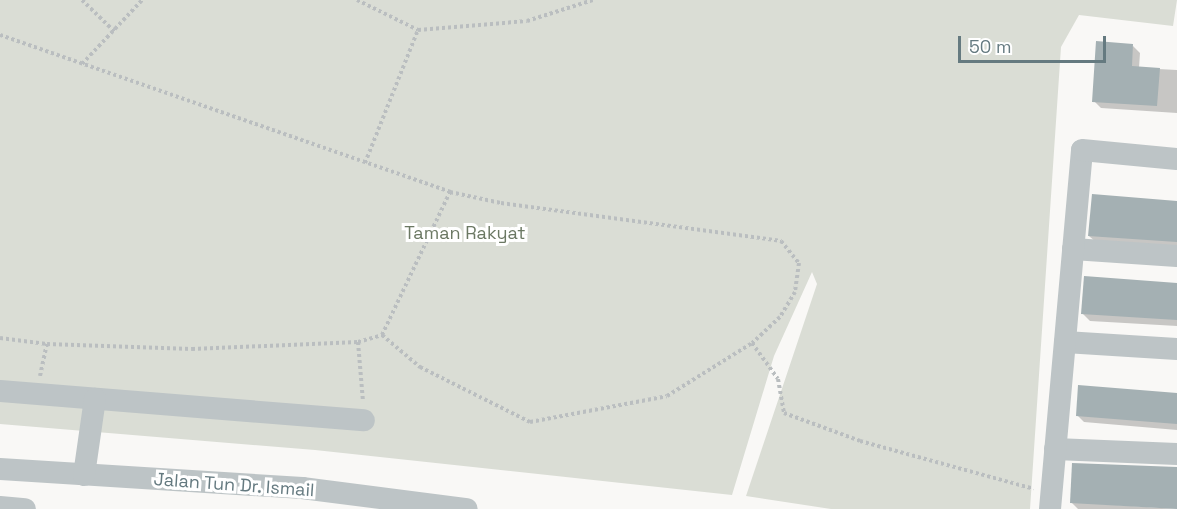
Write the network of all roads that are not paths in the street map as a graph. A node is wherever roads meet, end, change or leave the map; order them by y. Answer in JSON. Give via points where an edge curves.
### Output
{"nodes":[{"id":1,"x":1177,"y":159,"type":"edge"},
{"id":2,"x":1073,"y":249,"type":"junction"},
{"id":3,"x":1177,"y":256,"type":"edge"},
{"id":4,"x":1065,"y":342,"type":"junction"},
{"id":5,"x":1177,"y":350,"type":"edge"},
{"id":6,"x":0,"y":391,"type":"edge"},
{"id":7,"x":95,"y":399,"type":"junction"},
{"id":8,"x":364,"y":420,"type":"road end"},
{"id":9,"x":1056,"y":449,"type":"junction"},
{"id":10,"x":1177,"y":454,"type":"edge"},
{"id":11,"x":0,"y":469,"type":"edge"},
{"id":12,"x":84,"y":475,"type":"junction"},
{"id":13,"x":0,"y":507,"type":"edge"},
{"id":14,"x":434,"y":507,"type":"edge"},
{"id":15,"x":25,"y":509,"type":"edge"},
{"id":16,"x":467,"y":509,"type":"edge"},
{"id":17,"x":1050,"y":509,"type":"edge"}],
"edges":[{"from":1,"to":2,"type":"street","via":[[1082,150]]},
{"from":2,"to":3,"type":"street"},
{"from":2,"to":4,"type":"street"},
{"from":4,"to":5,"type":"street"},
{"from":4,"to":9,"type":"street"},
{"from":6,"to":7,"type":"street"},
{"from":7,"to":8,"type":"street"},
{"from":7,"to":12,"type":"street"},
{"from":9,"to":10,"type":"street"},
{"from":9,"to":17,"type":"street"},
{"from":11,"to":12,"type":"street","name":"Jalan Tun Dr. Ismail"},
{"from":12,"to":14,"type":"street","name":"Jalan Tun Dr. Ismail","via":[[302,488]]},
{"from":13,"to":15,"type":"street"},
{"from":14,"to":16,"type":"street","name":"Jalan Tun Dr. Ismail"}]}
